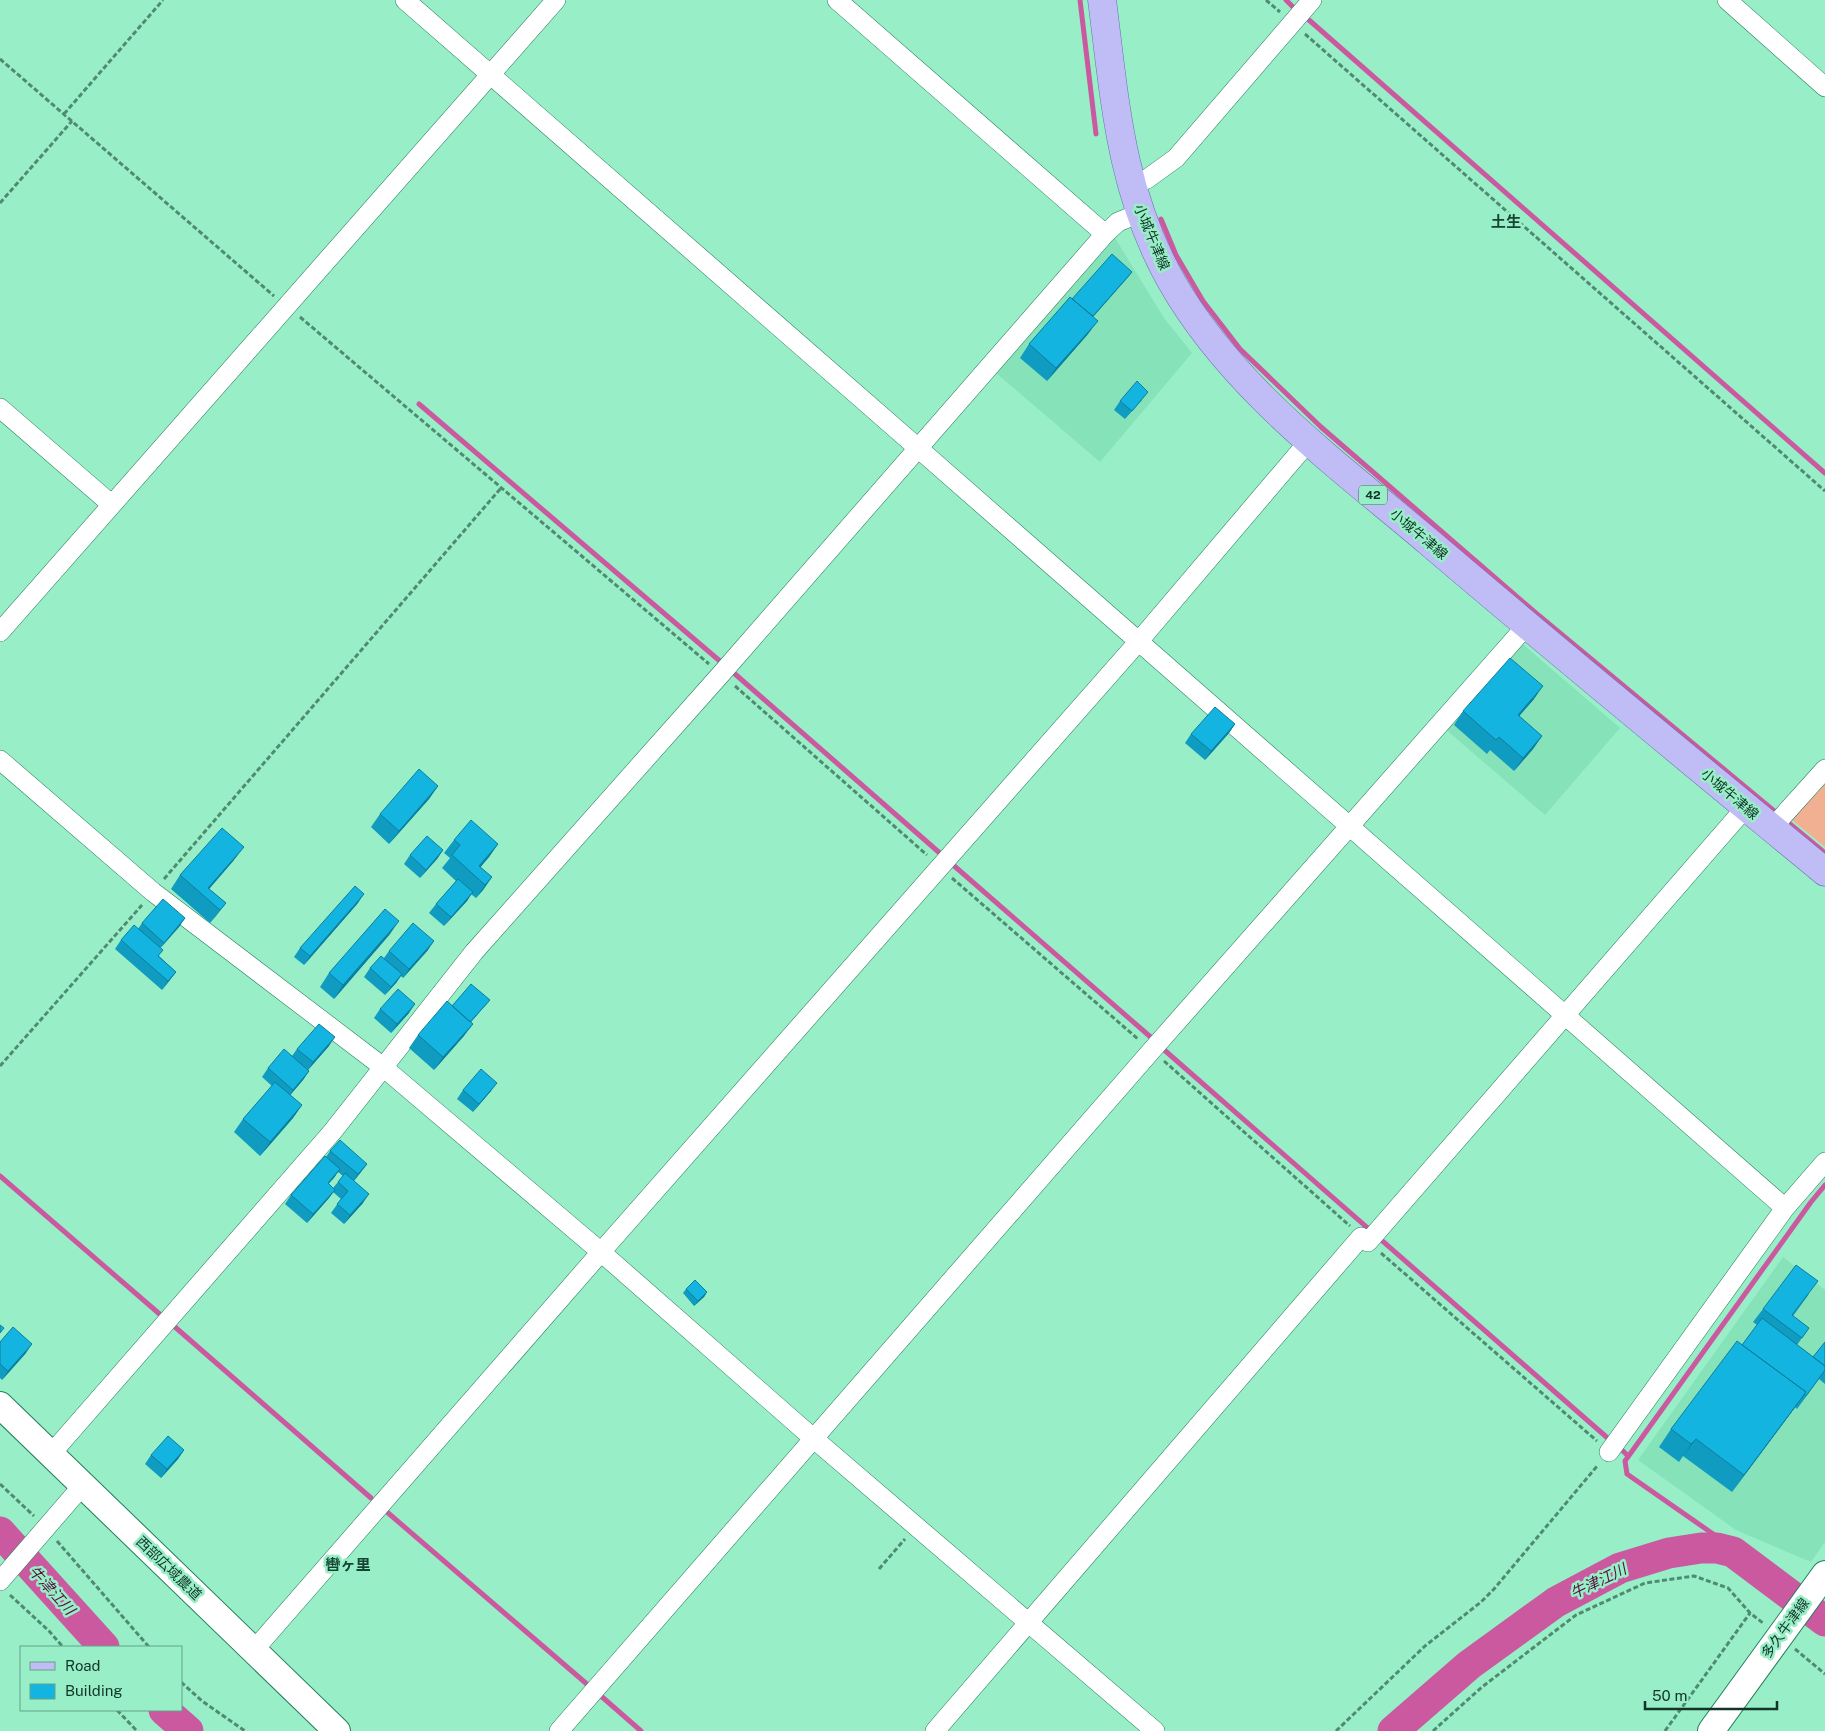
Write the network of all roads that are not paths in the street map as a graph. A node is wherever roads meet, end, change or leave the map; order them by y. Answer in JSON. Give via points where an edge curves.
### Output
{"nodes":[{"id":1,"x":405,"y":0,"type":"edge"},
{"id":2,"x":556,"y":0,"type":"edge"},
{"id":3,"x":837,"y":0,"type":"edge"},
{"id":4,"x":1102,"y":0,"type":"edge"},
{"id":5,"x":1312,"y":0,"type":"edge"},
{"id":6,"x":1727,"y":0,"type":"edge"},
{"id":7,"x":491,"y":75,"type":"junction"},
{"id":8,"x":1825,"y":87,"type":"edge"},
{"id":9,"x":1131,"y":185,"type":"junction"},
{"id":10,"x":1140,"y":213,"type":"junction"},
{"id":11,"x":1105,"y":234,"type":"junction"},
{"id":12,"x":0,"y":408,"type":"edge"},
{"id":13,"x":1309,"y":441,"type":"junction"},
{"id":14,"x":918,"y":448,"type":"junction"},
{"id":15,"x":111,"y":504,"type":"junction"},
{"id":16,"x":1526,"y":625,"type":"junction"},
{"id":17,"x":0,"y":632,"type":"edge"},
{"id":18,"x":1139,"y":642,"type":"junction"},
{"id":19,"x":0,"y":760,"type":"edge"},
{"id":20,"x":1825,"y":769,"type":"edge"},
{"id":21,"x":1746,"y":806,"type":"junction"},
{"id":22,"x":1779,"y":820,"type":"junction"},
{"id":23,"x":1350,"y":827,"type":"junction"},
{"id":24,"x":1825,"y":872,"type":"edge"},
{"id":25,"x":1565,"y":1015,"type":"junction"},
{"id":26,"x":383,"y":1067,"type":"junction"},
{"id":27,"x":1825,"y":1162,"type":"edge"},
{"id":28,"x":1785,"y":1208,"type":"junction"},
{"id":29,"x":601,"y":1252,"type":"junction"},
{"id":30,"x":0,"y":1405,"type":"edge"},
{"id":31,"x":813,"y":1438,"type":"junction"},
{"id":32,"x":1615,"y":1445,"type":"road end"},
{"id":33,"x":51,"y":1454,"type":"junction"},
{"id":34,"x":83,"y":1485,"type":"junction"},
{"id":35,"x":1824,"y":1575,"type":"edge"},
{"id":36,"x":4,"y":1587,"type":"edge"},
{"id":37,"x":1028,"y":1623,"type":"junction"},
{"id":38,"x":254,"y":1650,"type":"junction"},
{"id":39,"x":337,"y":1731,"type":"edge"},
{"id":40,"x":559,"y":1731,"type":"edge"},
{"id":41,"x":935,"y":1731,"type":"edge"},
{"id":42,"x":1155,"y":1731,"type":"edge"},
{"id":43,"x":1711,"y":1731,"type":"edge"}],
"edges":[{"from":1,"to":7,"type":"street"},
{"from":2,"to":7,"type":"street"},
{"from":3,"to":11,"type":"street"},
{"from":4,"to":9,"type":"main road","name":"小城牛津線","number":"42","via":[[1119,130]]},
{"from":5,"to":9,"type":"street","via":[[1176,158],[1147,179]]},
{"from":6,"to":8,"type":"street"},
{"from":7,"to":14,"type":"street"},
{"from":7,"to":15,"type":"street"},
{"from":9,"to":10,"type":"main road","name":"小城牛津線","number":"42"},
{"from":10,"to":11,"type":"street","via":[[1118,222]]},
{"from":10,"to":13,"type":"main road","name":"小城牛津線","number":"42","via":[[1155,249],[1191,314],[1220,353]]},
{"from":11,"to":14,"type":"street"},
{"from":12,"to":15,"type":"street"},
{"from":13,"to":16,"type":"main road","name":"小城牛津線","number":"42"},
{"from":13,"to":18,"type":"street"},
{"from":14,"to":18,"type":"street"},
{"from":14,"to":26,"type":"street","via":[[474,952]]},
{"from":15,"to":17,"type":"street"},
{"from":16,"to":21,"type":"main road","name":"小城牛津線","number":"42"},
{"from":16,"to":23,"type":"street"},
{"from":18,"to":23,"type":"street"},
{"from":18,"to":29,"type":"street"},
{"from":19,"to":26,"type":"street","via":[[153,892]]},
{"from":20,"to":22,"type":"street"},
{"from":21,"to":22,"type":"main road","name":"小城牛津線","number":"42"},
{"from":21,"to":25,"type":"street"},
{"from":22,"to":24,"type":"main road","name":"小城牛津線","number":"42"},
{"from":23,"to":25,"type":"street"},
{"from":23,"to":31,"type":"street"},
{"from":25,"to":28,"type":"street"},
{"from":25,"to":37,"type":"street"},
{"from":26,"to":29,"type":"street"},
{"from":26,"to":33,"type":"street","via":[[333,1131]]},
{"from":27,"to":28,"type":"street"},
{"from":28,"to":32,"type":"street"},
{"from":29,"to":31,"type":"street"},
{"from":29,"to":38,"type":"street"},
{"from":30,"to":33,"type":"street","name":"西部広域農道"},
{"from":31,"to":37,"type":"street"},
{"from":31,"to":40,"type":"street"},
{"from":33,"to":34,"type":"street","name":"西部広域農道"},
{"from":34,"to":36,"type":"street","via":[[46,1528]]},
{"from":34,"to":38,"type":"street","name":"西部広域農道"},
{"from":35,"to":43,"type":"street","name":"多久牛津線"},
{"from":37,"to":41,"type":"street"},
{"from":37,"to":42,"type":"street"},
{"from":38,"to":39,"type":"street","name":"西部広域農道"}]}
